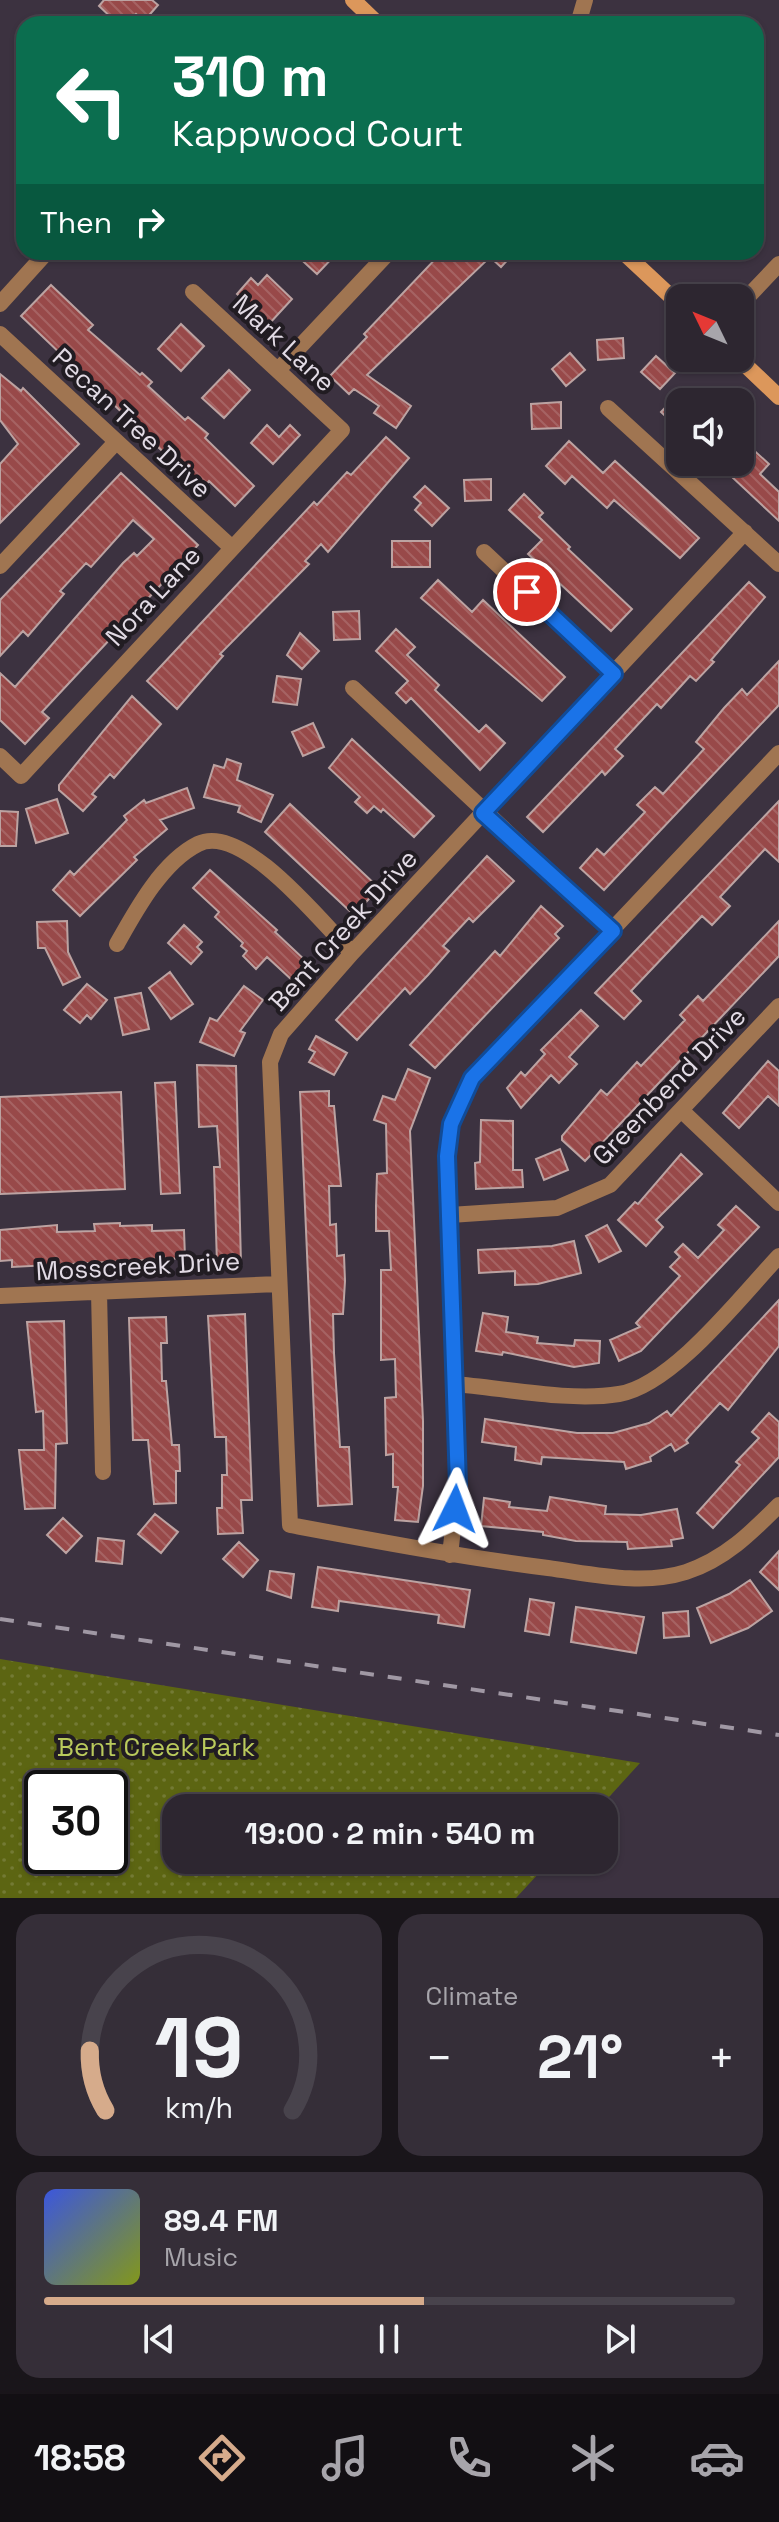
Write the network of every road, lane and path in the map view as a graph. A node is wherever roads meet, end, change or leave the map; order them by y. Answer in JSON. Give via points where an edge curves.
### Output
{"nodes":[{"id":1,"x":353,"y":0,"type":"edge"},
{"id":2,"x":370,"y":16,"type":"edge"},
{"id":3,"x":40,"y":260,"type":"edge"},
{"id":4,"x":381,"y":260,"type":"edge"},
{"id":5,"x":632,"y":260,"type":"edge"},
{"id":6,"x":779,"y":264,"type":"edge"},
{"id":7,"x":754,"y":290,"type":"edge"},
{"id":8,"x":193,"y":292,"type":"dead end"},
{"id":9,"x":666,"y":292,"type":"edge"},
{"id":10,"x":0,"y":304,"type":"edge"},
{"id":11,"x":0,"y":334,"type":"edge"},
{"id":12,"x":278,"y":370,"type":"junction"},
{"id":13,"x":753,"y":372,"type":"edge"},
{"id":14,"x":779,"y":397,"type":"edge"},
{"id":15,"x":608,"y":408,"type":"dead end"},
{"id":16,"x":342,"y":430,"type":"joint"},
{"id":17,"x":116,"y":442,"type":"junction"},
{"id":18,"x":745,"y":532,"type":"junction"},
{"id":19,"x":231,"y":547,"type":"junction"},
{"id":20,"x":484,"y":552,"type":"dead end"},
{"id":21,"x":779,"y":564,"type":"edge"},
{"id":22,"x":0,"y":566,"type":"edge"},
{"id":23,"x":614,"y":674,"type":"junction"},
{"id":24,"x":353,"y":688,"type":"dead end"},
{"id":25,"x":779,"y":753,"type":"edge"},
{"id":26,"x":0,"y":756,"type":"edge"},
{"id":27,"x":483,"y":813,"type":"junction"},
{"id":28,"x":613,"y":931,"type":"junction"},
{"id":29,"x":117,"y":944,"type":"dead end"},
{"id":30,"x":352,"y":953,"type":"junction"},
{"id":31,"x":779,"y":1006,"type":"edge"},
{"id":32,"x":681,"y":1110,"type":"junction"},
{"id":33,"x":779,"y":1203,"type":"edge"},
{"id":34,"x":450,"y":1215,"type":"junction"},
{"id":35,"x":779,"y":1256,"type":"edge"},
{"id":36,"x":278,"y":1284,"type":"junction"},
{"id":37,"x":99,"y":1292,"type":"junction"},
{"id":38,"x":0,"y":1296,"type":"edge"},
{"id":39,"x":454,"y":1384,"type":"junction"},
{"id":40,"x":103,"y":1472,"type":"dead end"},
{"id":41,"x":779,"y":1505,"type":"edge"},
{"id":42,"x":450,"y":1555,"type":"junction"}],
"edges":[{"from":1,"to":2,"type":"main road"},
{"from":3,"to":10,"type":"street"},
{"from":4,"to":12,"type":"street"},
{"from":5,"to":9,"type":"main road"},
{"from":6,"to":7,"type":"street"},
{"from":8,"to":12,"type":"street","name":"Mark Lane"},
{"from":11,"to":17,"type":"street","name":"Pecan Tree Drive"},
{"from":12,"to":16,"type":"street","name":"Mark Lane"},
{"from":13,"to":14,"type":"main road"},
{"from":15,"to":18,"type":"street"},
{"from":16,"to":19,"type":"street","name":"Nora Lane"},
{"from":17,"to":19,"type":"street","name":"Pecan Tree Drive"},
{"from":17,"to":22,"type":"street"},
{"from":18,"to":21,"type":"street"},
{"from":18,"to":23,"type":"street","name":"Bent Creek Drive"},
{"from":19,"to":26,"type":"street","name":"Nora Lane","via":[[21,776]]},
{"from":20,"to":23,"type":"street"},
{"from":23,"to":27,"type":"street","name":"Bent Creek Drive"},
{"from":24,"to":27,"type":"street"},
{"from":25,"to":28,"type":"street"},
{"from":27,"to":28,"type":"street"},
{"from":27,"to":30,"type":"street","name":"Bent Creek Drive"},
{"from":28,"to":34,"type":"street","via":[[472,1078],[451,1124]]},
{"from":29,"to":30,"type":"street","via":[[138,907],[177,860],[200,842],[230,843],[253,854]]},
{"from":30,"to":36,"type":"street","name":"Bent Creek Drive","via":[[281,1034],[270,1062]]},
{"from":31,"to":32,"type":"street","name":"Greenbend Drive"},
{"from":32,"to":33,"type":"street"},
{"from":32,"to":34,"type":"street","name":"Greenbend Drive","via":[[610,1185],[585,1199],[557,1208]]},
{"from":34,"to":39,"type":"street"},
{"from":35,"to":39,"type":"street","via":[[676,1364],[642,1386],[619,1394],[583,1395]]},
{"from":36,"to":37,"type":"street","name":"Mosscreek Drive"},
{"from":36,"to":42,"type":"street","name":"Bent Creek Drive","via":[[290,1525]]},
{"from":37,"to":38,"type":"street","name":"Mosscreek Drive"},
{"from":37,"to":40,"type":"street"},
{"from":39,"to":42,"type":"street","via":[[458,1485]]},
{"from":41,"to":42,"type":"street","via":[[740,1544],[716,1559],[651,1578]]}]}
